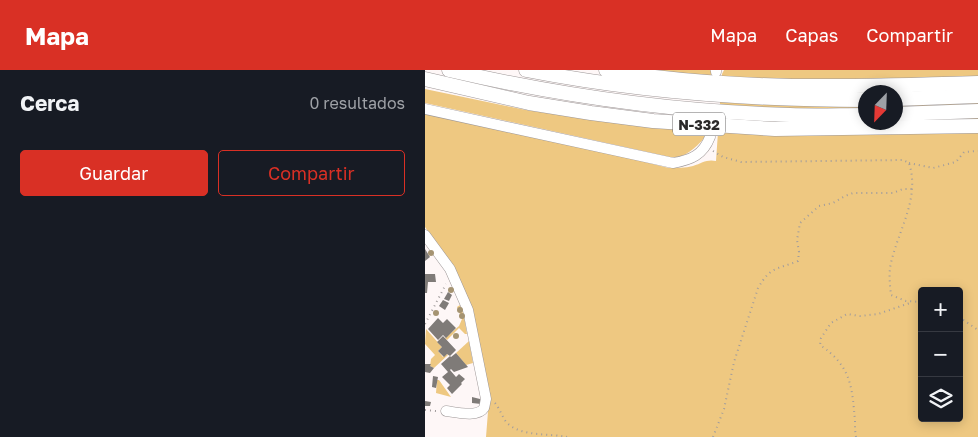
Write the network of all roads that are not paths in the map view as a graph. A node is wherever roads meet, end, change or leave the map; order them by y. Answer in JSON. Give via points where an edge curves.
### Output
{"nodes":[{"id":1,"x":449,"y":70,"type":"edge"},
{"id":2,"x":526,"y":70,"type":"edge"},
{"id":3,"x":606,"y":70,"type":"edge"},
{"id":4,"x":425,"y":79,"type":"edge"},
{"id":5,"x":978,"y":83,"type":"edge"},
{"id":6,"x":978,"y":96,"type":"edge"},
{"id":7,"x":903,"y":99,"type":"edge"},
{"id":8,"x":858,"y":100,"type":"edge"},
{"id":9,"x":425,"y":109,"type":"edge"},
{"id":10,"x":978,"y":111,"type":"edge"},
{"id":11,"x":903,"y":114,"type":"edge"},
{"id":12,"x":858,"y":115,"type":"edge"},
{"id":13,"x":978,"y":126,"type":"edge"},
{"id":14,"x":708,"y":142,"type":"road end"},
{"id":15,"x":425,"y":235,"type":"edge"},
{"id":16,"x":446,"y":411,"type":"road end"}],
"edges":[{"from":1,"to":12,"type":"highway","number":"N-332","via":[[513,85],[693,109]]},
{"from":2,"to":8,"type":"highway","number":"N-332","via":[[679,93],[787,100]]},
{"from":3,"to":5,"type":"highway","via":[[697,82],[772,86]]},
{"from":4,"to":13,"type":"highway","number":"N-332","via":[[529,103],[653,121],[775,129]]},
{"from":6,"to":7,"type":"highway"},
{"from":9,"to":14,"type":"street","via":[[673,163],[690,160]]},
{"from":10,"to":11,"type":"highway"},
{"from":15,"to":16,"type":"street","via":[[452,273],[468,310],[486,399],[484,408],[474,413]]}]}
